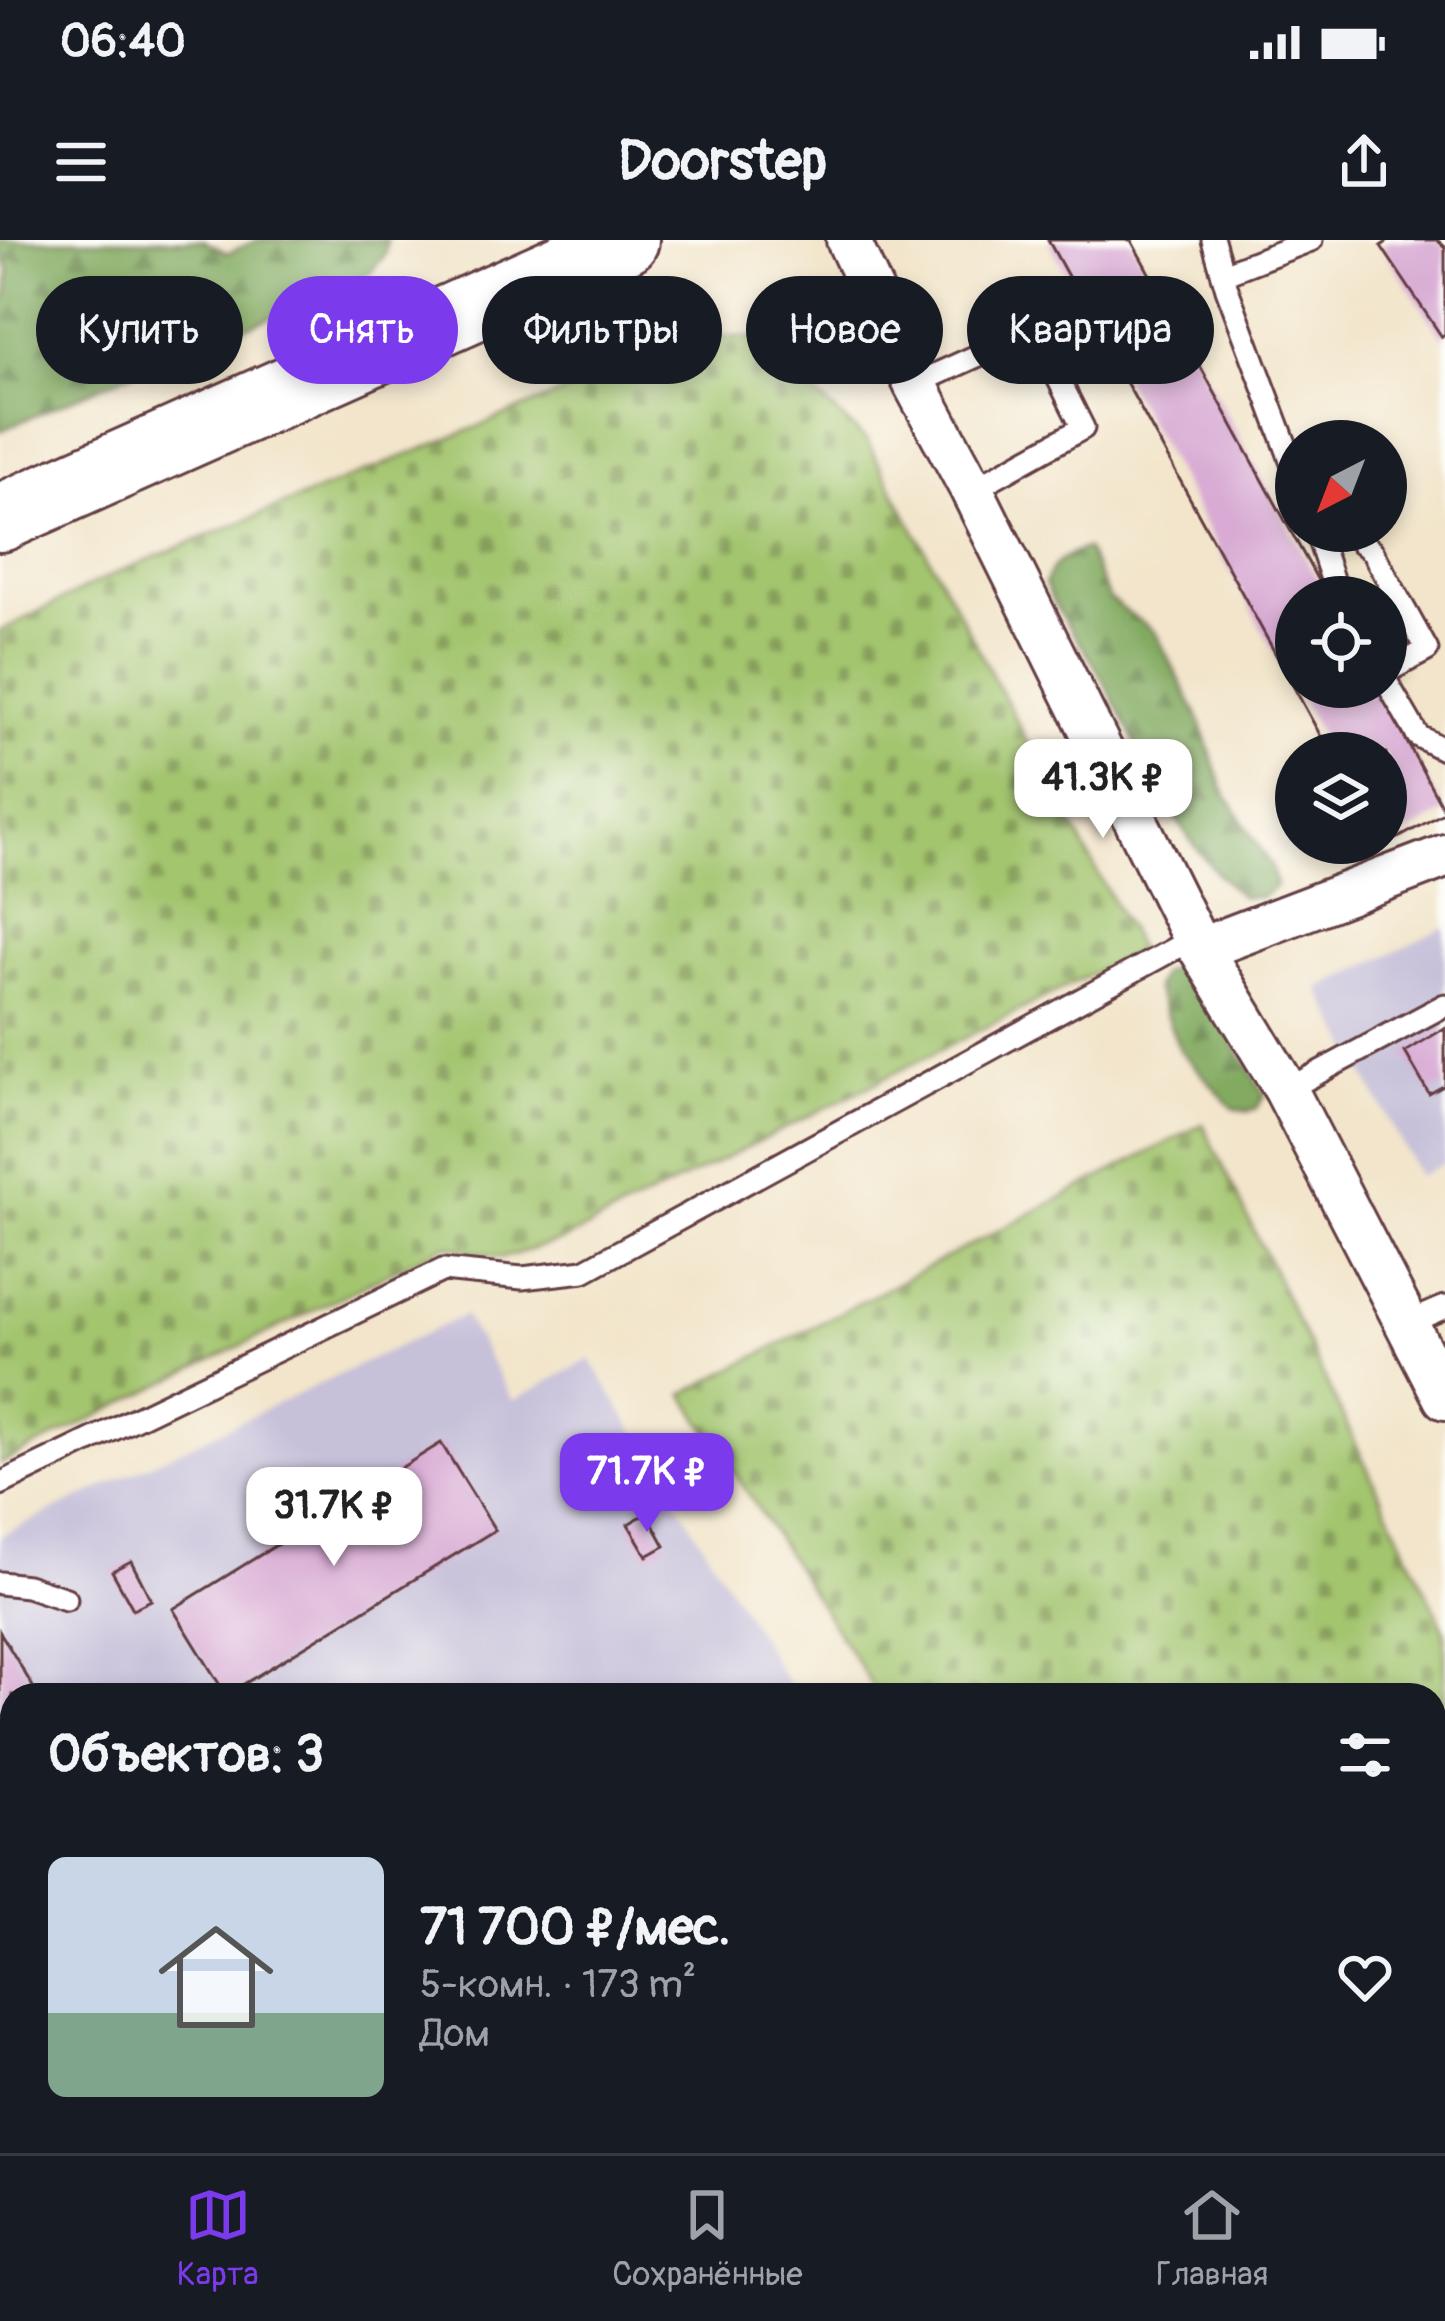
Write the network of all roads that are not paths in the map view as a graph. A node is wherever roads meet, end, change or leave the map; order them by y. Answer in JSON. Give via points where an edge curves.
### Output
{"nodes":[{"id":1,"x":625,"y":240,"type":"edge"},
{"id":2,"x":848,"y":240,"type":"edge"},
{"id":3,"x":1213,"y":240,"type":"edge"},
{"id":4,"x":1311,"y":240,"type":"edge"},
{"id":5,"x":1223,"y":274,"type":"junction"},
{"id":6,"x":865,"y":276,"type":"edge"},
{"id":7,"x":943,"y":371,"type":"edge"},
{"id":8,"x":915,"y":384,"type":"edge"},
{"id":9,"x":1277,"y":420,"type":"edge"},
{"id":10,"x":972,"y":490,"type":"junction"},
{"id":11,"x":0,"y":518,"type":"edge"},
{"id":12,"x":1407,"y":614,"type":"edge"},
{"id":13,"x":1407,"y":663,"type":"edge"},
{"id":14,"x":1403,"y":708,"type":"edge"},
{"id":15,"x":1445,"y":750,"type":"edge"},
{"id":16,"x":1445,"y":856,"type":"edge"},
{"id":17,"x":1198,"y":944,"type":"junction"},
{"id":18,"x":1445,"y":1005,"type":"edge"},
{"id":19,"x":1286,"y":1090,"type":"junction"},
{"id":20,"x":1445,"y":1307,"type":"edge"},
{"id":21,"x":1406,"y":1324,"type":"junction"},
{"id":22,"x":1445,"y":1398,"type":"edge"},
{"id":23,"x":0,"y":1484,"type":"edge"},
{"id":24,"x":0,"y":1583,"type":"edge"},
{"id":25,"x":65,"y":1599,"type":"dead end"}],
"edges":[{"from":1,"to":11,"type":"main road"},
{"from":2,"to":6,"type":"street"},
{"from":3,"to":5,"type":"lane"},
{"from":4,"to":5,"type":"lane"},
{"from":5,"to":9,"type":"lane"},
{"from":7,"to":10,"type":"lane","via":[[1034,330],[1083,428]]},
{"from":8,"to":10,"type":"street"},
{"from":10,"to":17,"type":"street"},
{"from":12,"to":13,"type":"lane","via":[[1427,650]]},
{"from":14,"to":15,"type":"lane","via":[[1418,736]]},
{"from":16,"to":17,"type":"street"},
{"from":17,"to":19,"type":"street"},
{"from":17,"to":23,"type":"lane","via":[[584,1271],[522,1278],[443,1270]]},
{"from":18,"to":19,"type":"lane"},
{"from":19,"to":21,"type":"street"},
{"from":20,"to":21,"type":"lane"},
{"from":21,"to":22,"type":"street"},
{"from":24,"to":25,"type":"lane"}]}
